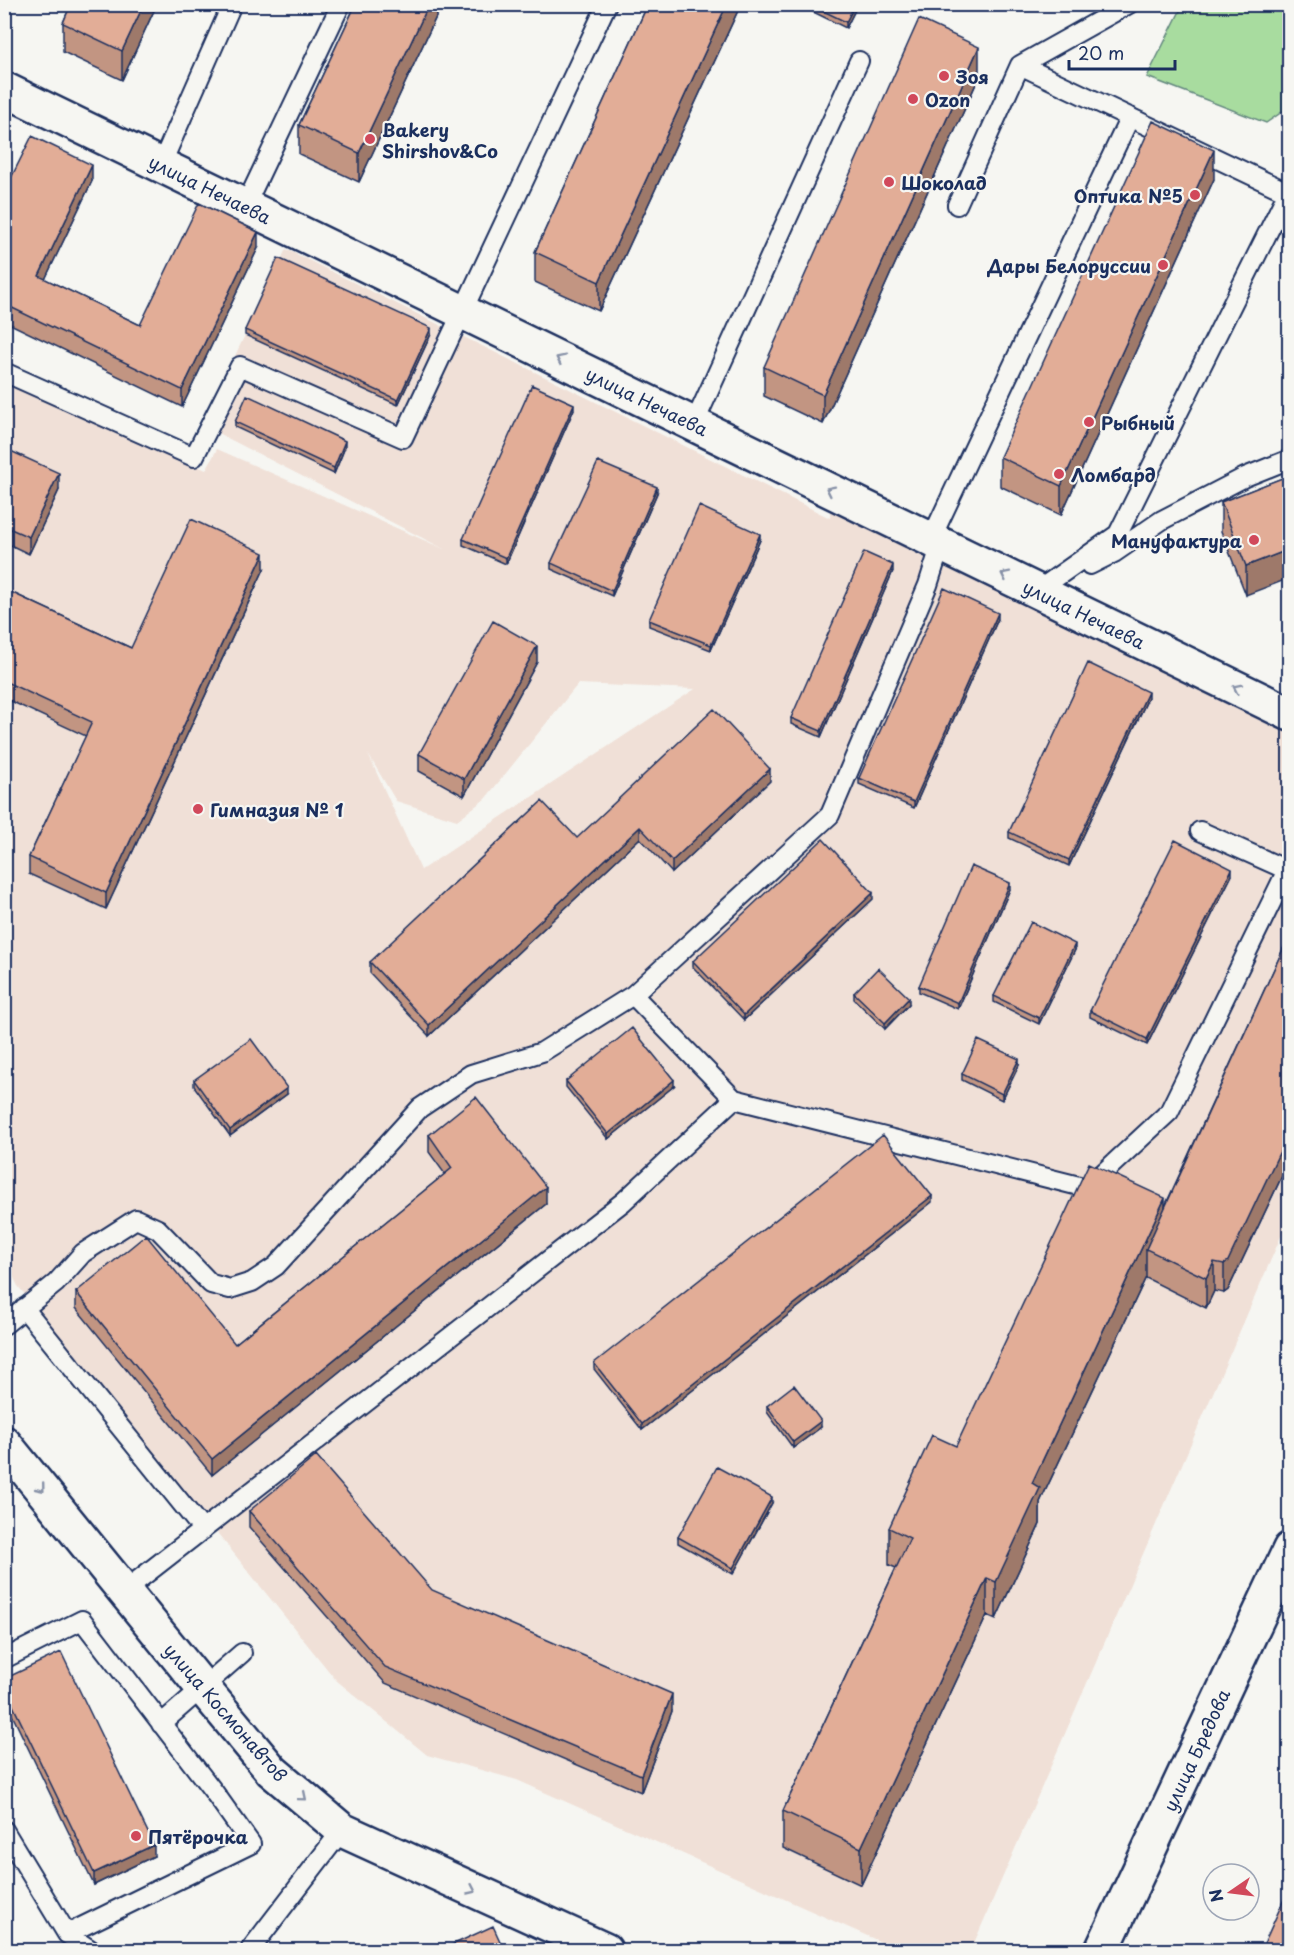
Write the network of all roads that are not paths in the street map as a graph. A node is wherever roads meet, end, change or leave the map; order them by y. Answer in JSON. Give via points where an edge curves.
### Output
{"nodes":[{"id":1,"x":232,"y":4,"type":"edge"},
{"id":2,"x":341,"y":4,"type":"edge"},
{"id":3,"x":607,"y":4,"type":"edge"},
{"id":4,"x":1129,"y":4,"type":"edge"},
{"id":5,"x":859,"y":61,"type":"dead end"},
{"id":6,"x":1020,"y":65,"type":"junction"},
{"id":7,"x":4,"y":89,"type":"edge"},
{"id":8,"x":1130,"y":117,"type":"junction"},
{"id":9,"x":161,"y":165,"type":"junction"},
{"id":10,"x":1289,"y":192,"type":"edge"},
{"id":11,"x":957,"y":205,"type":"dead end"},
{"id":12,"x":245,"y":206,"type":"junction"},
{"id":13,"x":463,"y":312,"type":"junction"},
{"id":14,"x":4,"y":372,"type":"edge"},
{"id":15,"x":694,"y":424,"type":"junction"},
{"id":16,"x":1290,"y":459,"type":"edge"},
{"id":17,"x":936,"y":542,"type":"junction"},
{"id":18,"x":1037,"y":591,"type":"junction"},
{"id":19,"x":1290,"y":714,"type":"edge"},
{"id":20,"x":1200,"y":831,"type":"dead end"},
{"id":21,"x":1288,"y":867,"type":"edge"},
{"id":22,"x":633,"y":995,"type":"junction"},
{"id":23,"x":734,"y":1100,"type":"junction"},
{"id":24,"x":24,"y":1308,"type":"junction"},
{"id":25,"x":4,"y":1324,"type":"edge"},
{"id":26,"x":4,"y":1443,"type":"edge"},
{"id":27,"x":202,"y":1530,"type":"junction"},
{"id":28,"x":1290,"y":1549,"type":"edge"},
{"id":29,"x":124,"y":1592,"type":"junction"},
{"id":30,"x":242,"y":1653,"type":"dead end"},
{"id":31,"x":4,"y":1659,"type":"edge"},
{"id":32,"x":203,"y":1688,"type":"junction"},
{"id":33,"x":161,"y":1724,"type":"junction"},
{"id":34,"x":4,"y":1830,"type":"edge"},
{"id":35,"x":342,"y":1830,"type":"junction"},
{"id":36,"x":67,"y":1934,"type":"junction"},
{"id":37,"x":91,"y":1950,"type":"edge"},
{"id":38,"x":250,"y":1950,"type":"edge"},
{"id":39,"x":605,"y":1950,"type":"edge"},
{"id":40,"x":1102,"y":1950,"type":"edge"}],
"edges":[{"from":1,"to":9,"type":"lane"},
{"from":2,"to":12,"type":"lane"},
{"from":3,"to":13,"type":"lane"},
{"from":4,"to":6,"type":"lane"},
{"from":5,"to":15,"type":"lane"},
{"from":6,"to":8,"type":"lane"},
{"from":6,"to":11,"type":"lane"},
{"from":7,"to":9,"type":"street","name":"улица Нечаева"},
{"from":8,"to":10,"type":"lane"},
{"from":8,"to":17,"type":"lane"},
{"from":9,"to":12,"type":"street","name":"улица Нечаева"},
{"from":10,"to":18,"type":"lane","via":[[1118,534]]},
{"from":12,"to":13,"type":"street","name":"улица Нечаева"},
{"from":13,"to":14,"type":"lane","via":[[403,438],[240,366],[194,457]]},
{"from":15,"to":13,"type":"street","name":"улица Нечаева","one_way":true},
{"from":17,"to":15,"type":"street","name":"улица Нечаева","one_way":true},
{"from":16,"to":18,"type":"lane","via":[[1245,477],[1162,520],[1114,553]]},
{"from":18,"to":17,"type":"street","name":"улица Нечаева","one_way":true},
{"from":17,"to":22,"type":"lane","via":[[928,585],[830,815]]},
{"from":19,"to":18,"type":"street","name":"улица Нечаева","one_way":true},
{"from":20,"to":21,"type":"lane"},
{"from":21,"to":23,"type":"lane","via":[[1169,1112],[1087,1188]]},
{"from":22,"to":23,"type":"lane"},
{"from":22,"to":24,"type":"lane","via":[[542,1052],[471,1074],[420,1108],[276,1266],[252,1282],[230,1289],[211,1284],[158,1229],[136,1219],[83,1253],[56,1283]]},
{"from":23,"to":27,"type":"lane","via":[[623,1202]]},
{"from":24,"to":25,"type":"lane"},
{"from":24,"to":27,"type":"lane"},
{"from":26,"to":29,"type":"street","name":"улица Космонавтов","one_way":true},
{"from":27,"to":29,"type":"lane"},
{"from":28,"to":40,"type":"street","name":"улица Бредова"},
{"from":29,"to":32,"type":"street","name":"улица Космонавтов"},
{"from":30,"to":32,"type":"lane"},
{"from":31,"to":33,"type":"lane","via":[[82,1620]]},
{"from":32,"to":33,"type":"lane"},
{"from":32,"to":35,"type":"street","name":"улица Космонавтов","one_way":true,"via":[[272,1771]]},
{"from":33,"to":36,"type":"lane","via":[[251,1844]]},
{"from":34,"to":36,"type":"lane"},
{"from":35,"to":38,"type":"lane"},
{"from":35,"to":39,"type":"street","name":"улица Космонавтов","one_way":true},
{"from":36,"to":37,"type":"lane"}]}
